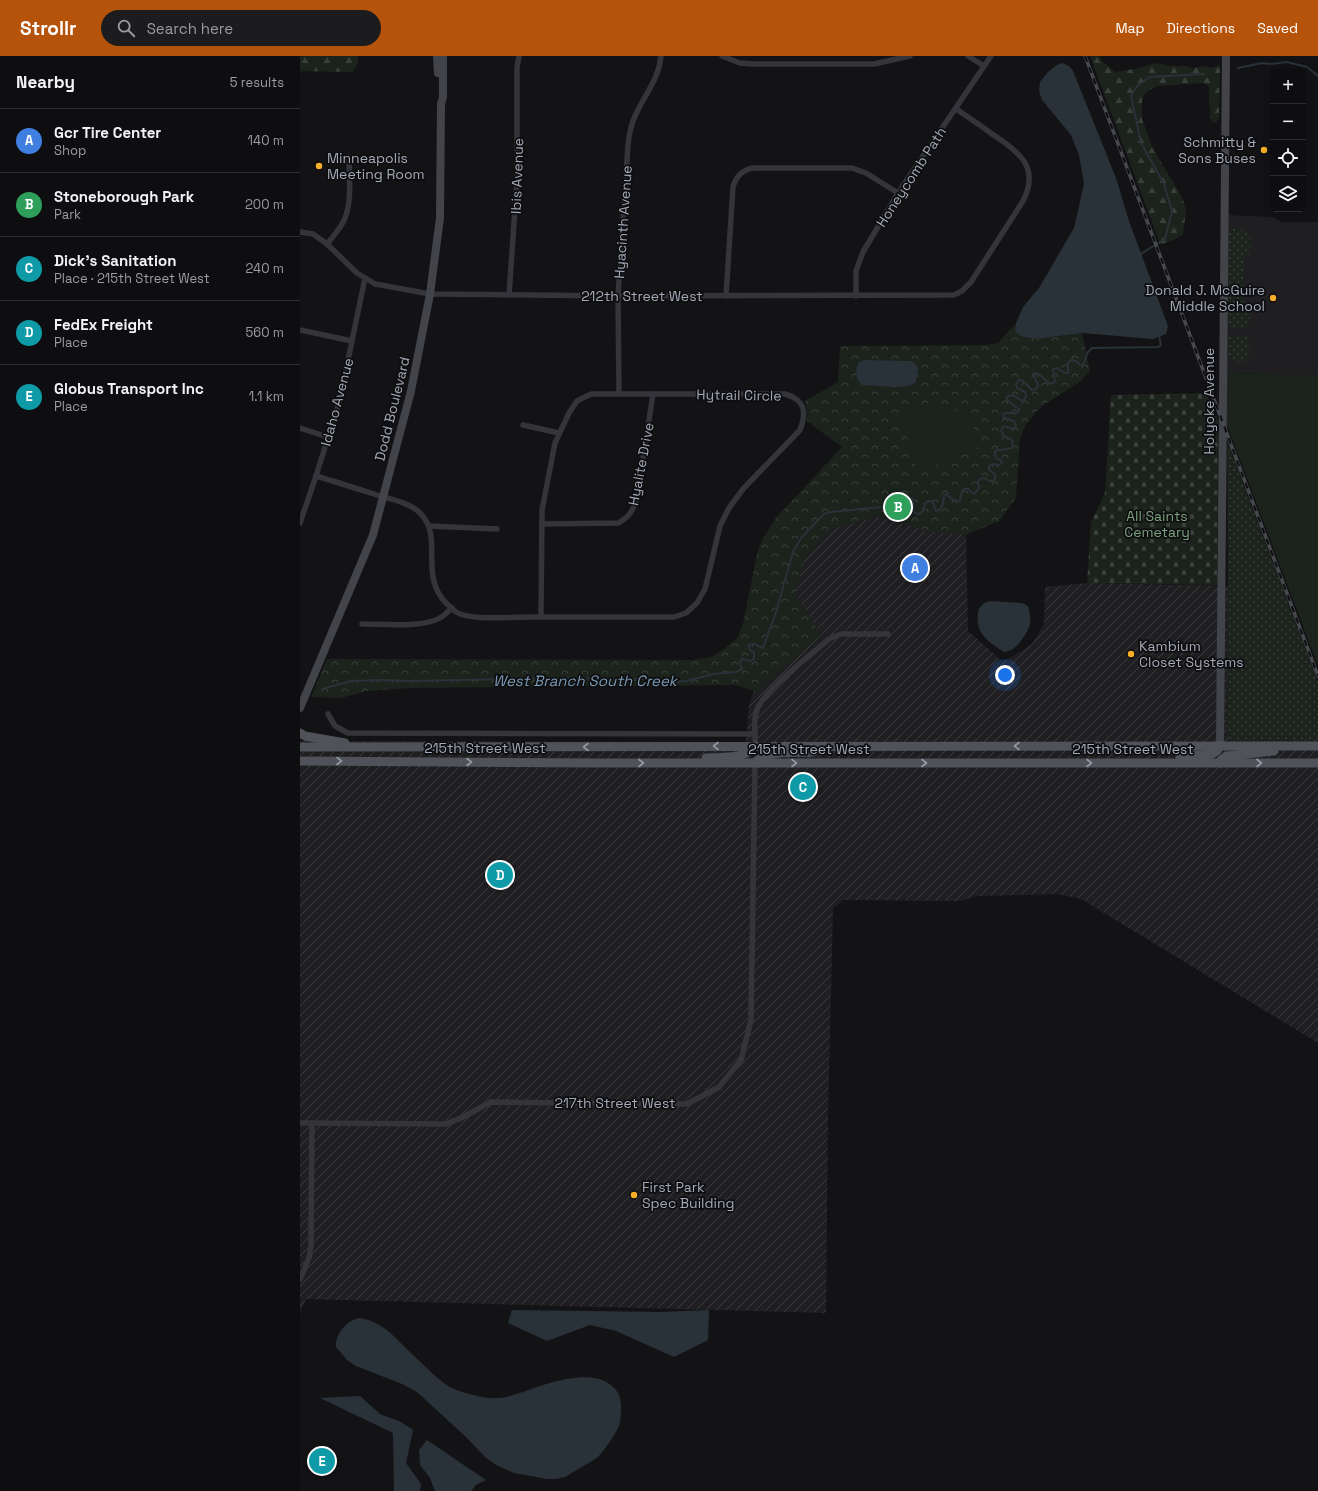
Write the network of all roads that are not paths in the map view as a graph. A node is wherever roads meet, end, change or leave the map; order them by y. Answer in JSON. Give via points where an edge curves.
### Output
{"nodes":[{"id":1,"x":437,"y":56,"type":"edge"},
{"id":2,"x":443,"y":56,"type":"edge"},
{"id":3,"x":519,"y":56,"type":"edge"},
{"id":4,"x":661,"y":56,"type":"edge"},
{"id":5,"x":722,"y":56,"type":"edge"},
{"id":6,"x":910,"y":56,"type":"edge"},
{"id":7,"x":968,"y":56,"type":"edge"},
{"id":8,"x":991,"y":56,"type":"edge"},
{"id":9,"x":1226,"y":56,"type":"edge"},
{"id":10,"x":984,"y":66,"type":"junction"},
{"id":11,"x":441,"y":101,"type":"junction"},
{"id":12,"x":956,"y":109,"type":"junction"},
{"id":13,"x":349,"y":157,"type":"dead end"},
{"id":14,"x":898,"y":193,"type":"junction"},
{"id":15,"x":300,"y":232,"type":"edge"},
{"id":16,"x":328,"y":244,"type":"junction"},
{"id":17,"x":365,"y":278,"type":"junction"},
{"id":18,"x":430,"y":294,"type":"junction"},
{"id":19,"x":509,"y":295,"type":"junction"},
{"id":20,"x":618,"y":296,"type":"junction"},
{"id":21,"x":726,"y":296,"type":"junction"},
{"id":22,"x":856,"y":296,"type":"junction"},
{"id":23,"x":300,"y":330,"type":"edge"},
{"id":24,"x":352,"y":341,"type":"junction"},
{"id":25,"x":618,"y":394,"type":"junction"},
{"id":26,"x":653,"y":394,"type":"junction"},
{"id":27,"x":523,"y":425,"type":"dead end"},
{"id":28,"x":300,"y":428,"type":"edge"},
{"id":29,"x":560,"y":433,"type":"junction"},
{"id":30,"x":328,"y":437,"type":"junction"},
{"id":31,"x":316,"y":476,"type":"junction"},
{"id":32,"x":383,"y":497,"type":"junction"},
{"id":33,"x":300,"y":523,"type":"edge"},
{"id":34,"x":542,"y":524,"type":"junction"},
{"id":35,"x":429,"y":526,"type":"junction"},
{"id":36,"x":498,"y":529,"type":"dead end"},
{"id":37,"x":452,"y":608,"type":"junction"},
{"id":38,"x":541,"y":617,"type":"junction"},
{"id":39,"x":362,"y":624,"type":"dead end"},
{"id":40,"x":888,"y":634,"type":"dead end"},
{"id":41,"x":300,"y":708,"type":"edge"},
{"id":42,"x":328,"y":714,"type":"dead end"},
{"id":43,"x":300,"y":733,"type":"edge"},
{"id":44,"x":755,"y":734,"type":"junction"},
{"id":45,"x":1220,"y":745,"type":"junction"},
{"id":46,"x":755,"y":746,"type":"junction"},
{"id":47,"x":842,"y":746,"type":"junction"},
{"id":48,"x":1300,"y":746,"type":"junction"},
{"id":49,"x":1318,"y":746,"type":"edge"},
{"id":50,"x":300,"y":747,"type":"edge"},
{"id":51,"x":388,"y":748,"type":"junction"},
{"id":52,"x":300,"y":761,"type":"edge"},
{"id":53,"x":666,"y":763,"type":"junction"},
{"id":54,"x":755,"y":763,"type":"junction"},
{"id":55,"x":1125,"y":763,"type":"junction"},
{"id":56,"x":1220,"y":763,"type":"junction"},
{"id":57,"x":1318,"y":763,"type":"edge"},
{"id":58,"x":300,"y":1123,"type":"edge"},
{"id":59,"x":312,"y":1123,"type":"junction"},
{"id":60,"x":300,"y":1279,"type":"edge"}],
"edges":[{"from":1,"to":11,"type":"main road","name":"Dodd Boulevard"},
{"from":2,"to":11,"type":"main road","name":"Dodd Boulevard"},
{"from":3,"to":19,"type":"street","name":"Ibis Avenue","via":[[517,180]]},
{"from":4,"to":20,"type":"street","name":"Hyacinth Avenue","via":[[657,76],[636,114],[630,134]]},
{"from":5,"to":6,"type":"street","via":[[740,63],[753,64],[874,64]]},
{"from":7,"to":10,"type":"street"},
{"from":8,"to":10,"type":"street","name":"Honeycomb Path"},
{"from":9,"to":45,"type":"main road","name":"Holyoke Avenue"},
{"from":10,"to":12,"type":"street","name":"Honeycomb Path"},
{"from":11,"to":18,"type":"main road","name":"Dodd Boulevard","via":[[440,218]]},
{"from":12,"to":14,"type":"street","name":"Honeycomb Path"},
{"from":12,"to":22,"type":"street","name":"212th Street West","via":[[1023,158],[1029,179],[1026,194],[962,291],[954,295]]},
{"from":13,"to":16,"type":"street","via":[[347,212],[343,223]]},
{"from":14,"to":21,"type":"street","via":[[866,173],[852,168],[753,168],[741,172],[733,187]]},
{"from":14,"to":22,"type":"street","name":"Honeycomb Path","via":[[859,258]]},
{"from":15,"to":16,"type":"street","name":"212th Street West","via":[[313,234]]},
{"from":16,"to":17,"type":"street","name":"212th Street West"},
{"from":17,"to":18,"type":"street","name":"212th Street West","via":[[375,284]]},
{"from":17,"to":24,"type":"street","name":"Idaho Avenue"},
{"from":18,"to":19,"type":"street","name":"212th Street West"},
{"from":18,"to":32,"type":"main road","name":"Dodd Boulevard","via":[[410,397]]},
{"from":19,"to":20,"type":"street","name":"212th Street West"},
{"from":20,"to":21,"type":"street","name":"212th Street West"},
{"from":20,"to":25,"type":"street","name":"Hyacinth Avenue"},
{"from":21,"to":22,"type":"street","name":"212th Street West"},
{"from":23,"to":24,"type":"street"},
{"from":24,"to":30,"type":"street","name":"Idaho Avenue","via":[[340,399]]},
{"from":25,"to":26,"type":"street","name":"Hytrail Circle"},
{"from":25,"to":29,"type":"street","name":"Hytrail Circle","via":[[591,394],[577,401]]},
{"from":26,"to":34,"type":"street","name":"Hyalite Drive","via":[[637,498],[633,510],[626,519],[618,523]]},
{"from":26,"to":38,"type":"street","name":"Hytrail Circle","via":[[785,394],[796,398],[803,408],[804,419],[800,430],[743,489],[729,508],[720,526],[705,589],[697,603],[686,612],[674,617]]},
{"from":27,"to":29,"type":"street"},
{"from":28,"to":30,"type":"street"},
{"from":29,"to":34,"type":"street","name":"Hytrail Circle","via":[[555,443],[543,502]]},
{"from":30,"to":31,"type":"street","name":"Idaho Avenue"},
{"from":31,"to":32,"type":"street"},
{"from":31,"to":33,"type":"street","name":"Idaho Avenue"},
{"from":32,"to":35,"type":"street","via":[[411,507],[420,513]]},
{"from":32,"to":41,"type":"main road","name":"Dodd Boulevard","via":[[373,535]]},
{"from":34,"to":38,"type":"street","name":"Hytrail Circle"},
{"from":35,"to":36,"type":"street"},
{"from":35,"to":37,"type":"street","name":"Hytrail Circle","via":[[434,583],[438,592]]},
{"from":37,"to":38,"type":"street","name":"Hytrail Circle","via":[[474,617]]},
{"from":37,"to":39,"type":"street","via":[[440,618],[429,622]]},
{"from":40,"to":44,"type":"street","via":[[841,634],[829,639],[768,692],[759,703],[755,714]]},
{"from":42,"to":44,"type":"street","name":"215th Street West","via":[[335,726],[348,733]]},
{"from":43,"to":51,"type":"main road","via":[[305,736]]},
{"from":44,"to":46,"type":"street"},
{"from":45,"to":47,"type":"main road","name":"215th Street West","one_way":true},
{"from":45,"to":48,"type":"main road","name":"215th Street West"},
{"from":45,"to":55,"type":"main road","via":[[1212,754],[1150,758]]},
{"from":46,"to":47,"type":"main road","name":"215th Street West"},
{"from":46,"to":51,"type":"main road","name":"215th Street West","one_way":true},
{"from":46,"to":53,"type":"main road","via":[[743,755],[691,758]]},
{"from":47,"to":54,"type":"main road","via":[[814,752],[771,754],[760,757]]},
{"from":48,"to":49,"type":"main road","name":"215th Street West"},
{"from":48,"to":56,"type":"main road","via":[[1227,756]]},
{"from":50,"to":51,"type":"main road","name":"215th Street West"},
{"from":52,"to":53,"type":"main road","name":"215th Street West","one_way":true},
{"from":53,"to":54,"type":"main road","name":"215th Street West"},
{"from":54,"to":55,"type":"main road","name":"215th Street West","one_way":true},
{"from":54,"to":59,"type":"street","name":"217th Street West","via":[[751,1020],[741,1060],[719,1087],[687,1104],[491,1102],[446,1124]]},
{"from":55,"to":56,"type":"main road","name":"215th Street West"},
{"from":56,"to":57,"type":"main road","name":"215th Street West","one_way":true},
{"from":58,"to":59,"type":"street","name":"217th Street West"},
{"from":59,"to":60,"type":"street","via":[[311,1246]]}]}
